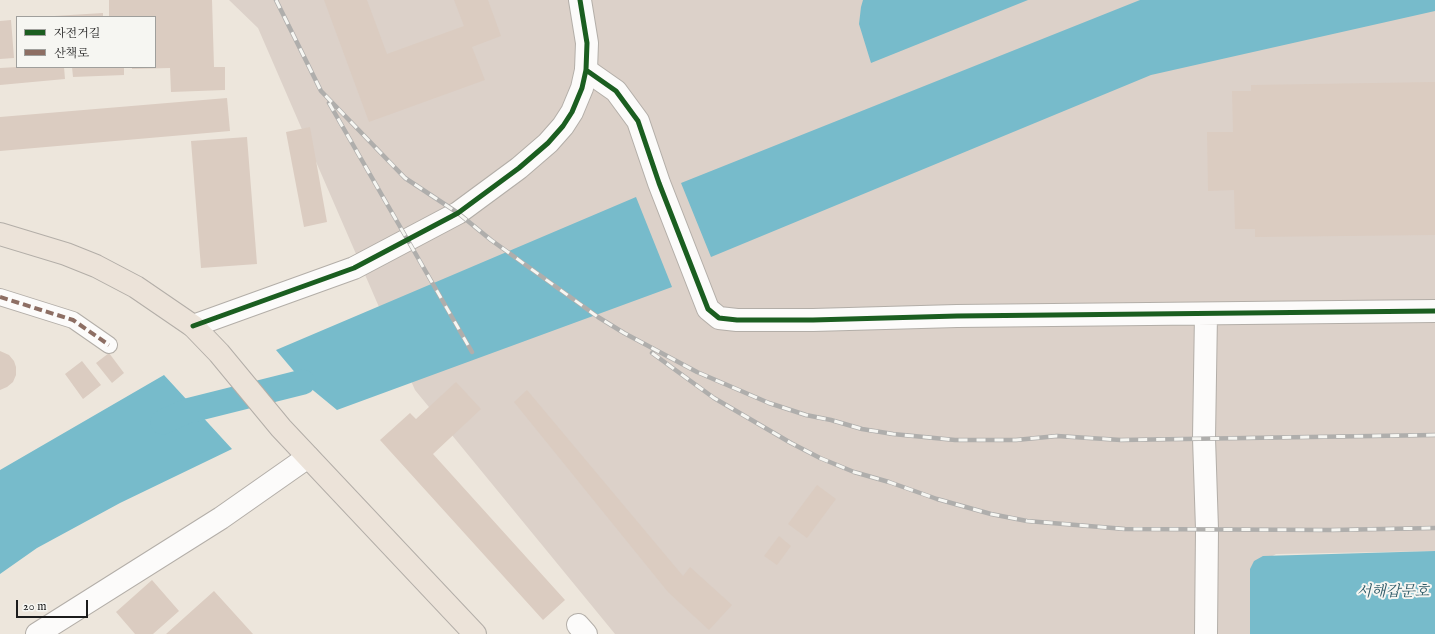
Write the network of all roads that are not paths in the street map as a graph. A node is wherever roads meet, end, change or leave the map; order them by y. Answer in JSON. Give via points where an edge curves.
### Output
{"nodes":[{"id":1,"x":580,"y":0,"type":"edge"},
{"id":2,"x":586,"y":70,"type":"junction"},
{"id":3,"x":0,"y":234,"type":"edge"},
{"id":4,"x":0,"y":297,"type":"edge"},
{"id":5,"x":1435,"y":311,"type":"edge"},
{"id":6,"x":1206,"y":314,"type":"junction"},
{"id":7,"x":193,"y":326,"type":"junction"},
{"id":8,"x":109,"y":345,"type":"dead end"},
{"id":9,"x":308,"y":457,"type":"junction"},
{"id":10,"x":468,"y":632,"type":"edge"},
{"id":11,"x":37,"y":634,"type":"edge"},
{"id":12,"x":1206,"y":634,"type":"edge"}],
"edges":[{"from":1,"to":2,"type":"street","via":[[587,43]]},
{"from":2,"to":6,"type":"street","via":[[616,91],[638,121],[694,275],[708,309],[719,318],[813,320]]},
{"from":2,"to":7,"type":"street","via":[[572,112],[548,143],[458,213],[354,268]]},
{"from":3,"to":7,"type":"main road","via":[[96,266],[136,287]]},
{"from":4,"to":8,"type":"street","via":[[73,320]]},
{"from":5,"to":6,"type":"street"},
{"from":6,"to":12,"type":"street"},
{"from":7,"to":9,"type":"main road"},
{"from":9,"to":10,"type":"main road"},
{"from":9,"to":11,"type":"street","via":[[221,518]]}]}
